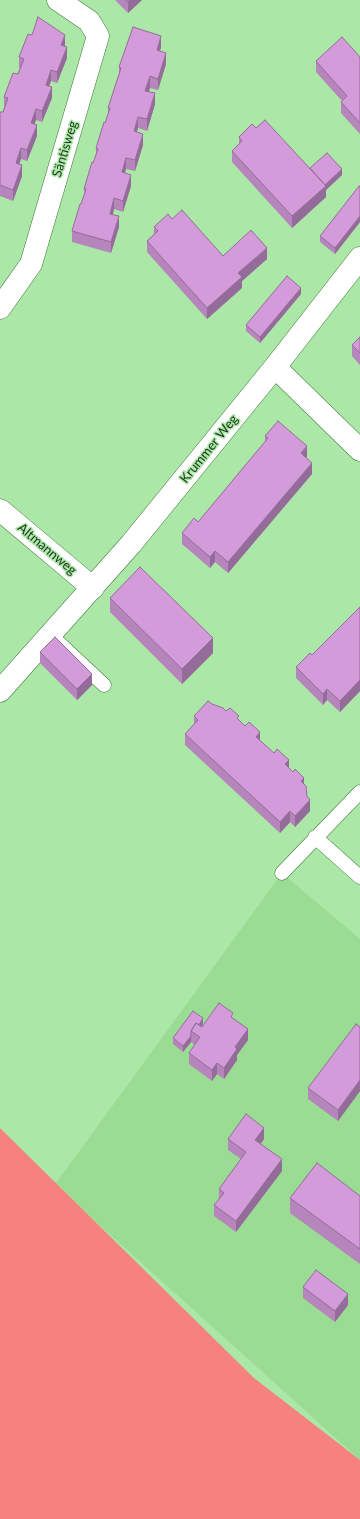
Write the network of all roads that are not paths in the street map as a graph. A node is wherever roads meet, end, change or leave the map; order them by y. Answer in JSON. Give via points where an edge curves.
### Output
{"nodes":[{"id":1,"x":58,"y":0,"type":"edge"},
{"id":2,"x":360,"y":258,"type":"edge"},
{"id":3,"x":0,"y":308,"type":"edge"},
{"id":4,"x":275,"y":367,"type":"junction"},
{"id":5,"x":360,"y":450,"type":"edge"},
{"id":6,"x":0,"y":510,"type":"edge"},
{"id":7,"x":93,"y":588,"type":"junction"},
{"id":8,"x":51,"y":634,"type":"junction"},
{"id":9,"x":104,"y":685,"type":"dead end"},
{"id":10,"x":0,"y":691,"type":"edge"},
{"id":11,"x":360,"y":792,"type":"edge"},
{"id":12,"x":315,"y":837,"type":"junction"},
{"id":13,"x":282,"y":873,"type":"dead end"},
{"id":14,"x":360,"y":877,"type":"edge"}],
"edges":[{"from":1,"to":3,"type":"street","name":"Säntisweg","via":[[89,21],[98,36],[30,264]]},
{"from":2,"to":4,"type":"street","name":"Krummer Weg"},
{"from":4,"to":5,"type":"street"},
{"from":4,"to":7,"type":"street","name":"Krummer Weg"},
{"from":6,"to":7,"type":"street","name":"Altmannweg"},
{"from":7,"to":8,"type":"street","name":"Krummer Weg"},
{"from":8,"to":9,"type":"lane"},
{"from":8,"to":10,"type":"street","name":"Krummer Weg"},
{"from":11,"to":12,"type":"lane"},
{"from":12,"to":13,"type":"lane"},
{"from":12,"to":14,"type":"lane"}]}
